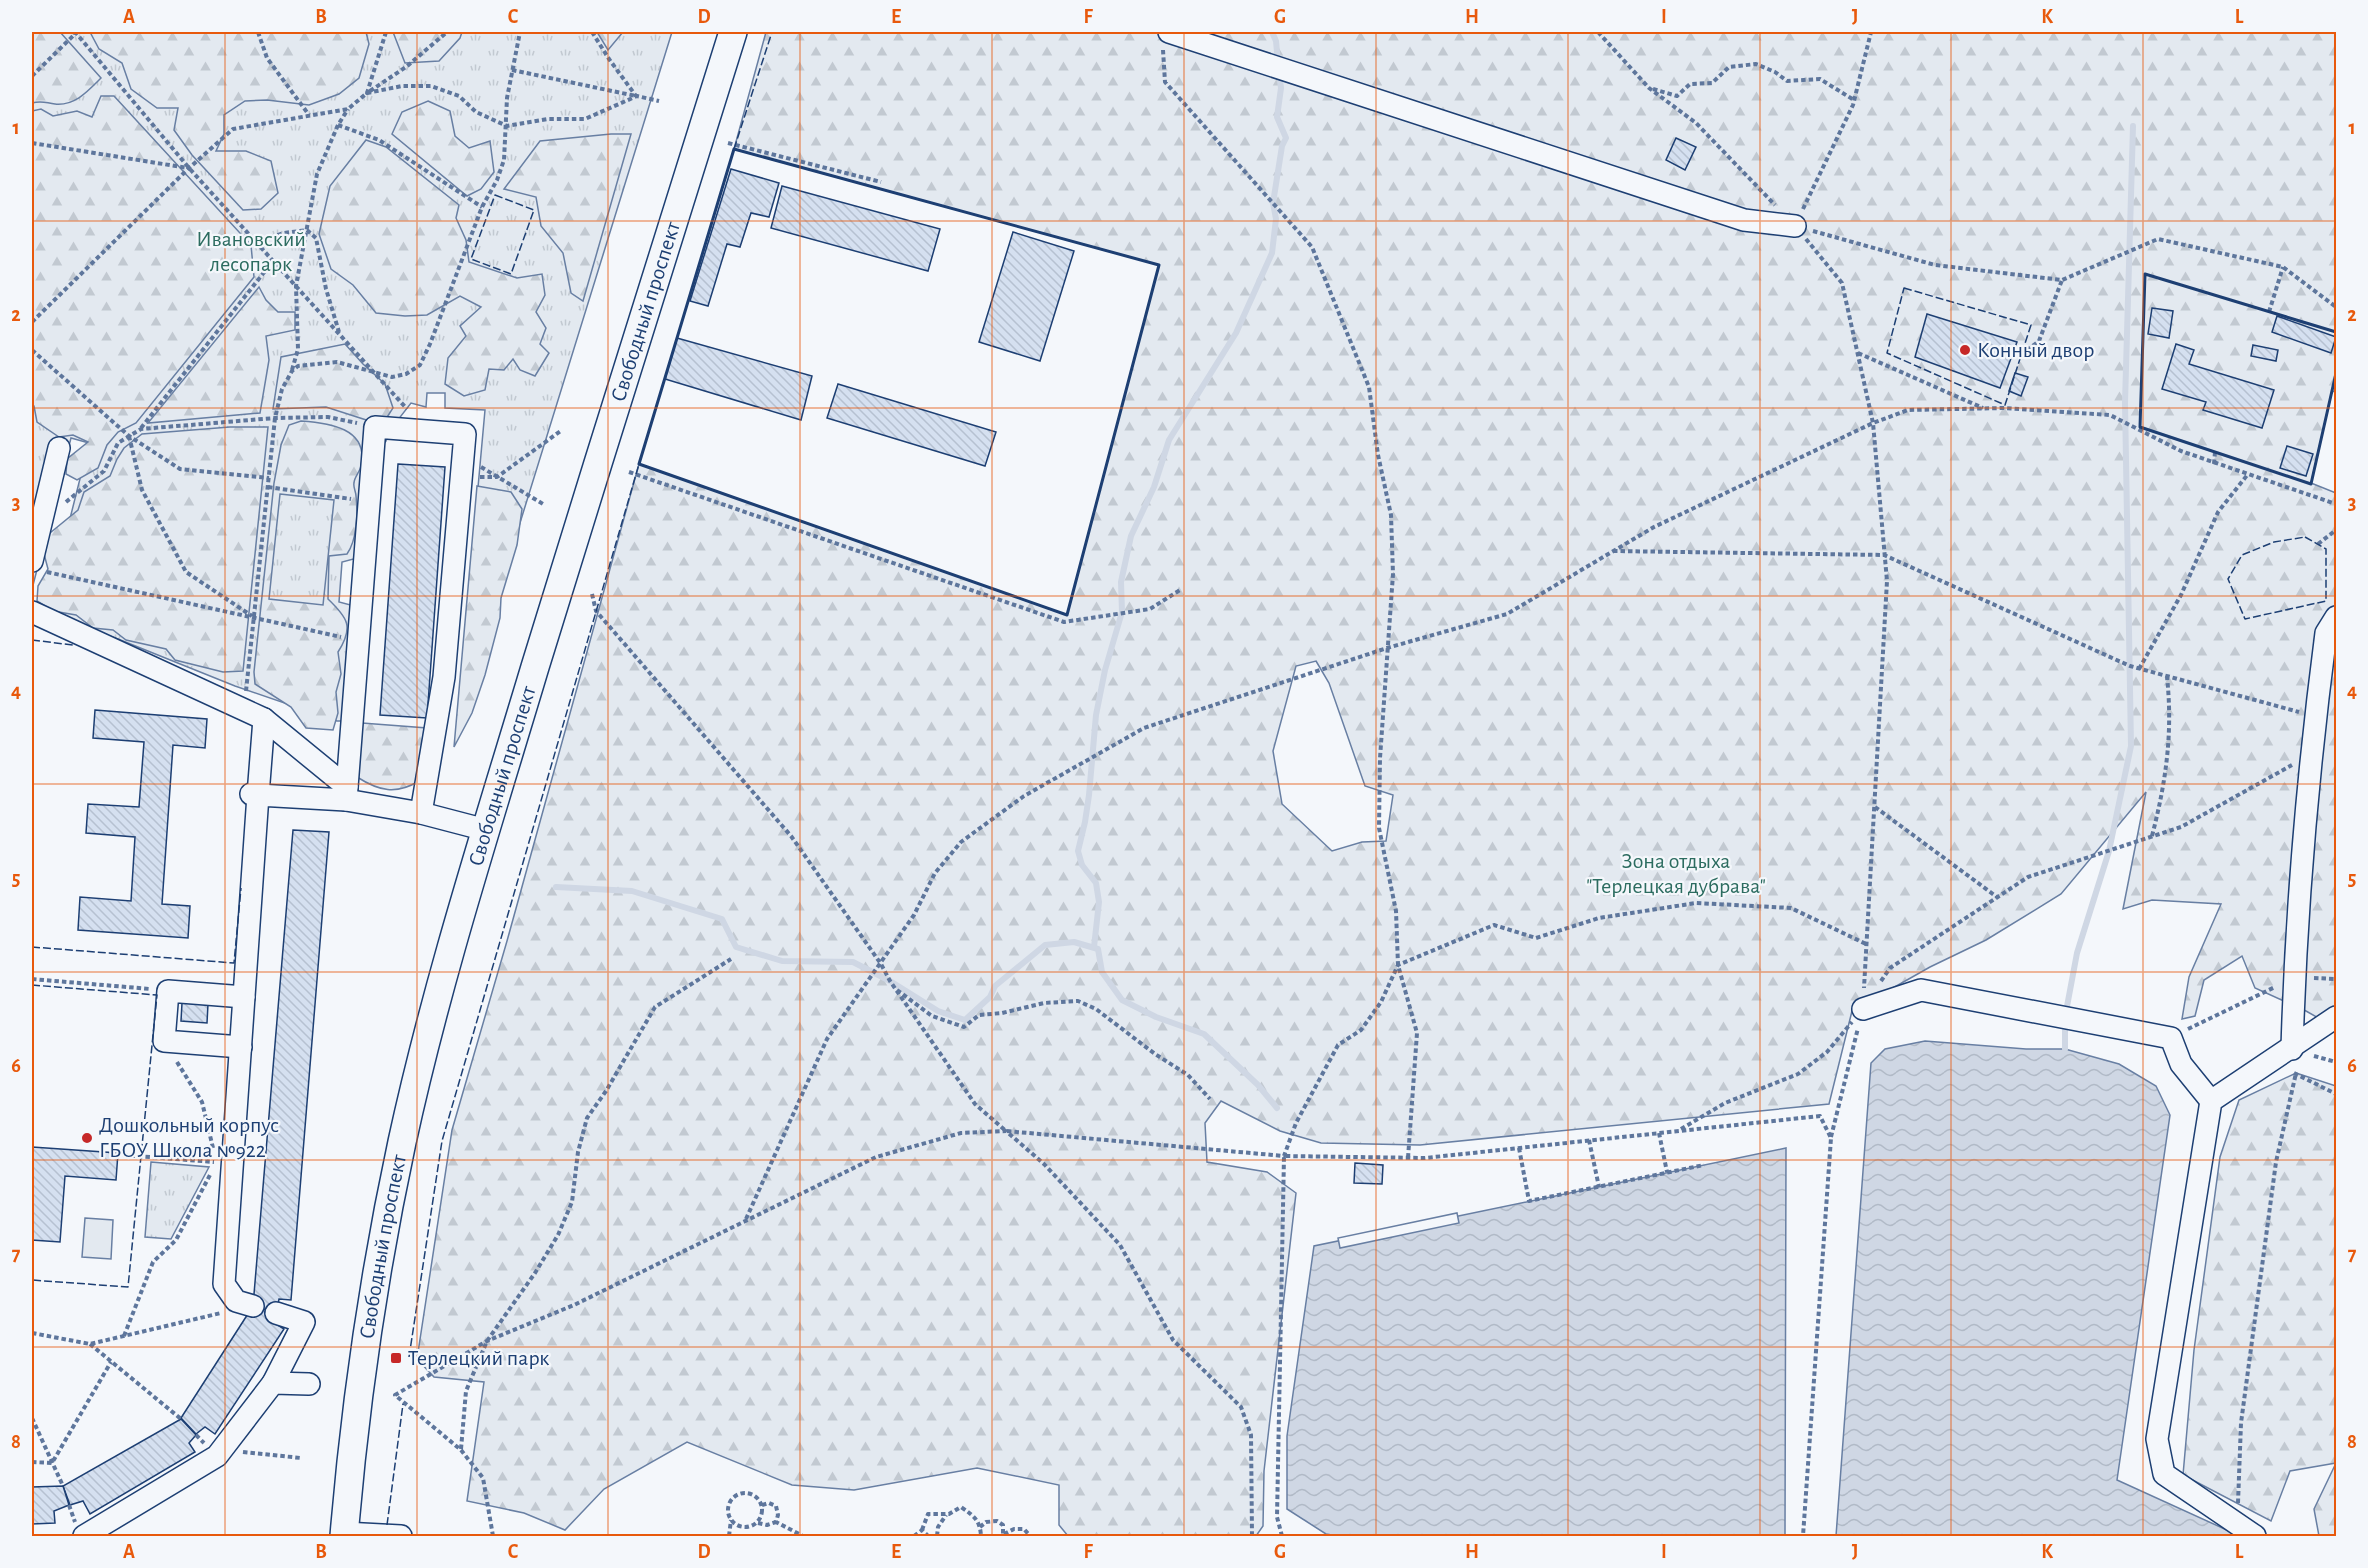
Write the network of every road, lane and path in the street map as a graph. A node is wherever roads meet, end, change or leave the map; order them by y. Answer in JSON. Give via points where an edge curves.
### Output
{"nodes":[{"id":1,"x":75,"y":32,"type":"edge"},
{"id":2,"x":258,"y":32,"type":"edge"},
{"id":3,"x":386,"y":32,"type":"edge"},
{"id":4,"x":447,"y":32,"type":"edge"},
{"id":5,"x":520,"y":32,"type":"edge"},
{"id":6,"x":592,"y":32,"type":"edge"},
{"id":7,"x":733,"y":32,"type":"edge"},
{"id":8,"x":1598,"y":32,"type":"edge"},
{"id":9,"x":1871,"y":32,"type":"edge"},
{"id":10,"x":1166,"y":37,"type":"edge"},
{"id":11,"x":512,"y":70,"type":"junction"},
{"id":12,"x":32,"y":76,"type":"edge"},
{"id":13,"x":1649,"y":88,"type":"junction"},
{"id":14,"x":367,"y":93,"type":"junction"},
{"id":15,"x":637,"y":96,"type":"junction"},
{"id":16,"x":1854,"y":100,"type":"junction"},
{"id":17,"x":659,"y":102,"type":"dead end"},
{"id":18,"x":348,"y":109,"type":"junction"},
{"id":19,"x":309,"y":116,"type":"junction"},
{"id":20,"x":338,"y":125,"type":"junction"},
{"id":21,"x":507,"y":126,"type":"junction"},
{"id":22,"x":32,"y":143,"type":"edge"},
{"id":23,"x":728,"y":143,"type":"dead end"},
{"id":24,"x":189,"y":168,"type":"junction"},
{"id":25,"x":881,"y":182,"type":"dead end"},
{"id":26,"x":482,"y":207,"type":"junction"},
{"id":27,"x":1795,"y":226,"type":"junction"},
{"id":28,"x":307,"y":230,"type":"junction"},
{"id":29,"x":256,"y":242,"type":"junction"},
{"id":30,"x":273,"y":261,"type":"junction"},
{"id":31,"x":2283,"y":267,"type":"junction"},
{"id":32,"x":2061,"y":280,"type":"junction"},
{"id":33,"x":296,"y":286,"type":"junction"},
{"id":34,"x":2337,"y":307,"type":"edge"},
{"id":35,"x":2269,"y":312,"type":"dead end"},
{"id":36,"x":32,"y":322,"type":"edge"},
{"id":37,"x":340,"y":336,"type":"junction"},
{"id":38,"x":32,"y":350,"type":"edge"},
{"id":39,"x":1857,"y":353,"type":"junction"},
{"id":40,"x":2021,"y":355,"type":"dead end"},
{"id":41,"x":372,"y":370,"type":"junction"},
{"id":42,"x":292,"y":371,"type":"junction"},
{"id":43,"x":1985,"y":408,"type":"junction"},
{"id":44,"x":275,"y":418,"type":"junction"},
{"id":45,"x":1873,"y":423,"type":"junction"},
{"id":46,"x":375,"y":427,"type":"junction"},
{"id":47,"x":141,"y":429,"type":"junction"},
{"id":48,"x":562,"y":430,"type":"dead end"},
{"id":49,"x":427,"y":431,"type":"junction"},
{"id":50,"x":129,"y":436,"type":"junction"},
{"id":51,"x":59,"y":448,"type":"dead end"},
{"id":52,"x":2215,"y":452,"type":"dead end"},
{"id":53,"x":463,"y":455,"type":"junction"},
{"id":54,"x":2214,"y":464,"type":"junction"},
{"id":55,"x":629,"y":472,"type":"dead end"},
{"id":56,"x":2248,"y":474,"type":"junction"},
{"id":57,"x":461,"y":477,"type":"junction"},
{"id":58,"x":497,"y":477,"type":"junction"},
{"id":59,"x":269,"y":478,"type":"junction"},
{"id":60,"x":268,"y":486,"type":"junction"},
{"id":61,"x":369,"y":501,"type":"junction"},
{"id":62,"x":543,"y":504,"type":"dead end"},
{"id":63,"x":2337,"y":504,"type":"edge"},
{"id":64,"x":41,"y":522,"type":"junction"},
{"id":65,"x":2337,"y":530,"type":"edge"},
{"id":66,"x":2318,"y":544,"type":"dead end"},
{"id":67,"x":1613,"y":551,"type":"junction"},
{"id":68,"x":1884,"y":555,"type":"junction"},
{"id":69,"x":37,"y":566,"type":"edge"},
{"id":70,"x":1180,"y":590,"type":"dead end"},
{"id":71,"x":592,"y":594,"type":"dead end"},
{"id":72,"x":32,"y":612,"type":"edge"},
{"id":73,"x":2337,"y":617,"type":"edge"},
{"id":74,"x":255,"y":618,"type":"junction"},
{"id":75,"x":358,"y":641,"type":"junction"},
{"id":76,"x":1387,"y":648,"type":"junction"},
{"id":77,"x":2138,"y":669,"type":"junction"},
{"id":78,"x":2167,"y":677,"type":"junction"},
{"id":79,"x":244,"y":710,"type":"junction"},
{"id":80,"x":2315,"y":717,"type":"junction"},
{"id":81,"x":264,"y":719,"type":"junction"},
{"id":82,"x":2310,"y":755,"type":"junction"},
{"id":83,"x":254,"y":794,"type":"junction"},
{"id":84,"x":346,"y":794,"type":"junction"},
{"id":85,"x":1874,"y":807,"type":"junction"},
{"id":86,"x":421,"y":813,"type":"junction"},
{"id":87,"x":486,"y":830,"type":"junction"},
{"id":88,"x":2152,"y":836,"type":"junction"},
{"id":89,"x":1997,"y":897,"type":"junction"},
{"id":90,"x":1866,"y":944,"type":"junction"},
{"id":91,"x":731,"y":959,"type":"dead end"},
{"id":92,"x":881,"y":964,"type":"junction"},
{"id":93,"x":1398,"y":965,"type":"junction"},
{"id":94,"x":2294,"y":978,"type":"junction"},
{"id":95,"x":32,"y":979,"type":"edge"},
{"id":96,"x":896,"y":990,"type":"junction"},
{"id":97,"x":168,"y":991,"type":"junction"},
{"id":98,"x":244,"y":997,"type":"junction"},
{"id":99,"x":1863,"y":1009,"type":"junction"},
{"id":100,"x":2337,"y":1017,"type":"edge"},
{"id":101,"x":2171,"y":1038,"type":"junction"},
{"id":102,"x":164,"y":1041,"type":"junction"},
{"id":103,"x":241,"y":1047,"type":"junction"},
{"id":104,"x":2292,"y":1049,"type":"junction"},
{"id":105,"x":2270,"y":1064,"type":"junction"},
{"id":106,"x":2296,"y":1073,"type":"junction"},
{"id":107,"x":2337,"y":1094,"type":"edge"},
{"id":108,"x":1210,"y":1099,"type":"dead end"},
{"id":109,"x":2211,"y":1101,"type":"junction"},
{"id":110,"x":1679,"y":1130,"type":"junction"},
{"id":111,"x":1006,"y":1131,"type":"junction"},
{"id":112,"x":1659,"y":1133,"type":"junction"},
{"id":113,"x":1831,"y":1138,"type":"junction"},
{"id":114,"x":1589,"y":1140,"type":"junction"},
{"id":115,"x":1519,"y":1148,"type":"junction"},
{"id":116,"x":123,"y":1155,"type":"dead end"},
{"id":117,"x":1284,"y":1156,"type":"junction"},
{"id":118,"x":1408,"y":1158,"type":"junction"},
{"id":119,"x":223,"y":1163,"type":"junction"},
{"id":120,"x":1704,"y":1165,"type":"dead end"},
{"id":121,"x":1667,"y":1172,"type":"junction"},
{"id":122,"x":1599,"y":1187,"type":"junction"},
{"id":123,"x":746,"y":1219,"type":"junction"},
{"id":124,"x":245,"y":1303,"type":"joint"},
{"id":125,"x":276,"y":1313,"type":"dead end"},
{"id":126,"x":32,"y":1334,"type":"edge"},
{"id":127,"x":124,"y":1336,"type":"junction"},
{"id":128,"x":487,"y":1341,"type":"junction"},
{"id":129,"x":90,"y":1344,"type":"junction"},
{"id":130,"x":111,"y":1362,"type":"junction"},
{"id":131,"x":273,"y":1383,"type":"junction"},
{"id":132,"x":309,"y":1384,"type":"dead end"},
{"id":133,"x":32,"y":1418,"type":"edge"},
{"id":134,"x":181,"y":1419,"type":"dead end"},
{"id":135,"x":222,"y":1450,"type":"junction"},
{"id":136,"x":461,"y":1450,"type":"junction"},
{"id":137,"x":301,"y":1458,"type":"dead end"},
{"id":138,"x":32,"y":1462,"type":"edge"},
{"id":139,"x":52,"y":1463,"type":"junction"},
{"id":140,"x":63,"y":1486,"type":"dead end"},
{"id":141,"x":762,"y":1505,"type":"junction"},
{"id":142,"x":946,"y":1514,"type":"junction"},
{"id":143,"x":731,"y":1520,"type":"junction"},
{"id":144,"x":776,"y":1521,"type":"junction"},
{"id":145,"x":758,"y":1523,"type":"junction"},
{"id":146,"x":980,"y":1527,"type":"junction"},
{"id":147,"x":921,"y":1530,"type":"junction"},
{"id":148,"x":2246,"y":1531,"type":"edge"},
{"id":149,"x":344,"y":1535,"type":"edge"},
{"id":150,"x":1004,"y":1535,"type":"edge"},
{"id":151,"x":84,"y":1536,"type":"edge"},
{"id":152,"x":401,"y":1536,"type":"edge"},
{"id":153,"x":494,"y":1536,"type":"edge"},
{"id":154,"x":729,"y":1536,"type":"edge"},
{"id":155,"x":803,"y":1536,"type":"edge"},
{"id":156,"x":914,"y":1536,"type":"edge"},
{"id":157,"x":928,"y":1536,"type":"edge"},
{"id":158,"x":937,"y":1536,"type":"edge"},
{"id":159,"x":981,"y":1536,"type":"edge"},
{"id":160,"x":1030,"y":1536,"type":"edge"},
{"id":161,"x":1252,"y":1536,"type":"edge"},
{"id":162,"x":1282,"y":1536,"type":"edge"},
{"id":163,"x":1803,"y":1536,"type":"edge"}],
"edges":[{"from":1,"to":12,"type":"path"},
{"from":1,"to":24,"type":"path"},
{"from":2,"to":19,"type":"path","via":[[267,58]]},
{"from":3,"to":14,"type":"path"},
{"from":4,"to":14,"type":"path"},
{"from":5,"to":11,"type":"path"},
{"from":6,"to":15,"type":"path"},
{"from":7,"to":87,"type":"main road","name":"Свободный проспект"},
{"from":8,"to":13,"type":"path"},
{"from":9,"to":16,"type":"path"},
{"from":10,"to":27,"type":"street","via":[[1744,220]]},
{"from":10,"to":76,"type":"path","via":[[1165,82],[1312,247],[1370,387],[1378,455],[1391,515],[1393,574]]},
{"from":11,"to":15,"type":"path"},
{"from":11,"to":21,"type":"path"},
{"from":13,"to":16,"type":"path","via":[[1677,96],[1690,84],[1712,83],[1729,68],[1756,64],[1787,81],[1820,79]]},
{"from":13,"to":27,"type":"path","via":[[1696,123]]},
{"from":14,"to":18,"type":"path"},
{"from":14,"to":21,"type":"path","via":[[402,86],[431,86],[459,96],[476,112]]},
{"from":15,"to":17,"type":"path"},
{"from":15,"to":21,"type":"path","via":[[585,119],[548,119]]},
{"from":16,"to":27,"type":"path"},
{"from":18,"to":19,"type":"path"},
{"from":18,"to":20,"type":"path"},
{"from":19,"to":24,"type":"path","via":[[232,129]]},
{"from":20,"to":26,"type":"path","via":[[379,140]]},
{"from":20,"to":28,"type":"path","via":[[317,174]]},
{"from":21,"to":26,"type":"path","via":[[504,160]]},
{"from":22,"to":24,"type":"path"},
{"from":23,"to":25,"type":"path"},
{"from":24,"to":29,"type":"path"},
{"from":24,"to":36,"type":"path"},
{"from":26,"to":41,"type":"path","via":[[420,364],[406,374],[392,377]]},
{"from":27,"to":32,"type":"path","via":[[1935,265]]},
{"from":27,"to":39,"type":"path","via":[[1842,283]]},
{"from":28,"to":29,"type":"path"},
{"from":28,"to":33,"type":"path"},
{"from":28,"to":37,"type":"path","via":[[316,238]]},
{"from":29,"to":30,"type":"path"},
{"from":30,"to":33,"type":"path"},
{"from":30,"to":47,"type":"path"},
{"from":31,"to":32,"type":"path","via":[[2158,239]]},
{"from":31,"to":34,"type":"path"},
{"from":31,"to":35,"type":"path"},
{"from":32,"to":40,"type":"path","via":[[2039,342]]},
{"from":33,"to":37,"type":"path"},
{"from":33,"to":42,"type":"path","via":[[298,349]]},
{"from":37,"to":41,"type":"path"},
{"from":38,"to":50,"type":"path"},
{"from":39,"to":43,"type":"path"},
{"from":39,"to":45,"type":"path"},
{"from":41,"to":42,"type":"path","via":[[338,362],[298,366]]},
{"from":41,"to":49,"type":"path"},
{"from":42,"to":44,"type":"path","via":[[282,389]]},
{"from":43,"to":45,"type":"path","via":[[1908,410]]},
{"from":43,"to":54,"type":"path","via":[[2110,415]]},
{"from":44,"to":46,"type":"path","via":[[328,417]]},
{"from":44,"to":47,"type":"path"},
{"from":44,"to":59,"type":"path"},
{"from":45,"to":67,"type":"path","via":[[1654,526]]},
{"from":45,"to":68,"type":"path"},
{"from":46,"to":49,"type":"street"},
{"from":46,"to":61,"type":"street"},
{"from":47,"to":50,"type":"path"},
{"from":48,"to":58,"type":"path"},
{"from":49,"to":53,"type":"street","via":[[465,434]]},
{"from":50,"to":59,"type":"path","via":[[180,469]]},
{"from":50,"to":64,"type":"path","via":[[118,443],[104,471]]},
{"from":50,"to":74,"type":"path","via":[[142,490],[186,572]]},
{"from":51,"to":64,"type":"street"},
{"from":52,"to":54,"type":"path"},
{"from":53,"to":57,"type":"street"},
{"from":53,"to":58,"type":"path"},
{"from":54,"to":56,"type":"path"},
{"from":55,"to":70,"type":"path","via":[[1064,622],[1150,609]]},
{"from":56,"to":63,"type":"path"},
{"from":56,"to":77,"type":"path","via":[[2218,512],[2181,595]]},
{"from":57,"to":58,"type":"path"},
{"from":57,"to":86,"type":"street","via":[[444,677]]},
{"from":58,"to":62,"type":"path"},
{"from":59,"to":60,"type":"path"},
{"from":60,"to":61,"type":"path"},
{"from":60,"to":74,"type":"path"},
{"from":61,"to":75,"type":"street"},
{"from":64,"to":69,"type":"street"},
{"from":65,"to":66,"type":"path"},
{"from":67,"to":68,"type":"path"},
{"from":67,"to":76,"type":"path","via":[[1507,614]]},
{"from":68,"to":77,"type":"path"},
{"from":68,"to":85,"type":"path","via":[[1887,581]]},
{"from":69,"to":74,"type":"path"},
{"from":71,"to":92,"type":"path","via":[[596,611],[791,836]]},
{"from":72,"to":79,"type":"street","via":[[80,640]]},
{"from":73,"to":80,"type":"street","via":[[2326,633]]},
{"from":74,"to":75,"type":"path"},
{"from":74,"to":79,"type":"path"},
{"from":75,"to":84,"type":"street"},
{"from":76,"to":92,"type":"path","via":[[1144,728],[1024,796],[961,842],[935,873],[914,915]]},
{"from":76,"to":93,"type":"path","via":[[1379,828],[1396,911]]},
{"from":77,"to":78,"type":"path"},
{"from":78,"to":80,"type":"path"},
{"from":78,"to":88,"type":"path","via":[[2170,726],[2165,783]]},
{"from":79,"to":81,"type":"street"},
{"from":80,"to":82,"type":"street"},
{"from":81,"to":83,"type":"street"},
{"from":81,"to":84,"type":"street"},
{"from":82,"to":88,"type":"path","via":[[2181,827]]},
{"from":82,"to":94,"type":"street"},
{"from":83,"to":84,"type":"street"},
{"from":83,"to":98,"type":"street"},
{"from":84,"to":86,"type":"street"},
{"from":85,"to":89,"type":"path"},
{"from":85,"to":90,"type":"path"},
{"from":86,"to":87,"type":"street"},
{"from":87,"to":149,"type":"main road","name":"Свободный проспект","via":[[441,983],[400,1152],[364,1353]]},
{"from":88,"to":89,"type":"path","via":[[2028,877]]},
{"from":89,"to":99,"type":"path","via":[[1890,968]]},
{"from":90,"to":93,"type":"path","via":[[1791,908],[1696,903],[1599,918],[1536,938],[1494,925]]},
{"from":90,"to":99,"type":"path"},
{"from":91,"to":128,"type":"path","via":[[655,1007],[587,1118],[572,1202],[558,1234]]},
{"from":92,"to":96,"type":"path"},
{"from":92,"to":123,"type":"path","via":[[827,1039]]},
{"from":93,"to":117,"type":"path","via":[[1361,1030],[1338,1045],[1296,1123]]},
{"from":93,"to":118,"type":"path","via":[[1417,1033]]},
{"from":94,"to":101,"type":"path"},
{"from":94,"to":104,"type":"street"},
{"from":95,"to":97,"type":"path"},
{"from":96,"to":108,"type":"path","via":[[932,1016],[964,1027],[979,1015],[1078,1001],[1096,1009],[1188,1075]]},
{"from":96,"to":111,"type":"path","via":[[975,1104]]},
{"from":97,"to":98,"type":"street"},
{"from":97,"to":102,"type":"street"},
{"from":98,"to":103,"type":"street"},
{"from":99,"to":101,"type":"street","via":[[1921,990]]},
{"from":99,"to":110,"type":"path","via":[[1827,1052],[1798,1074],[1725,1103]]},
{"from":99,"to":113,"type":"path"},
{"from":100,"to":104,"type":"street"},
{"from":101,"to":109,"type":"street","via":[[2181,1064]]},
{"from":102,"to":103,"type":"street"},
{"from":102,"to":119,"type":"path","via":[[202,1102]]},
{"from":103,"to":119,"type":"street"},
{"from":104,"to":105,"type":"street"},
{"from":105,"to":106,"type":"path"},
{"from":105,"to":109,"type":"street"},
{"from":106,"to":107,"type":"path"},
{"from":106,"to":148,"type":"path","via":[[2276,1162],[2241,1424]]},
{"from":109,"to":148,"type":"street","via":[[2157,1439],[2164,1474]]},
{"from":110,"to":112,"type":"path"},
{"from":110,"to":113,"type":"path","via":[[1820,1116]]},
{"from":111,"to":117,"type":"path"},
{"from":111,"to":123,"type":"path","via":[[961,1133],[876,1157]]},
{"from":111,"to":161,"type":"path","via":[[1044,1164],[1120,1245],[1173,1340],[1241,1407],[1251,1435]]},
{"from":112,"to":114,"type":"path"},
{"from":112,"to":121,"type":"path"},
{"from":113,"to":163,"type":"path"},
{"from":114,"to":115,"type":"path"},
{"from":114,"to":122,"type":"path"},
{"from":115,"to":118,"type":"path"},
{"from":115,"to":122,"type":"path","via":[[1529,1201]]},
{"from":116,"to":119,"type":"path"},
{"from":117,"to":118,"type":"path"},
{"from":117,"to":162,"type":"path","via":[[1277,1517]]},
{"from":119,"to":124,"type":"street","via":[[224,1284]]},
{"from":119,"to":127,"type":"path","via":[[214,1168],[176,1240],[153,1262]]},
{"from":120,"to":121,"type":"path"},
{"from":121,"to":122,"type":"path"},
{"from":123,"to":128,"type":"path","via":[[574,1305]]},
{"from":124,"to":127,"type":"path","via":[[221,1314]]},
{"from":125,"to":131,"type":"street","via":[[304,1322]]},
{"from":126,"to":129,"type":"path"},
{"from":127,"to":129,"type":"path"},
{"from":128,"to":136,"type":"path","via":[[466,1391]]},
{"from":128,"to":136,"type":"path","via":[[395,1395]]},
{"from":129,"to":130,"type":"path"},
{"from":130,"to":134,"type":"path"},
{"from":130,"to":139,"type":"path"},
{"from":131,"to":132,"type":"street"},
{"from":131,"to":135,"type":"street"},
{"from":133,"to":139,"type":"path"},
{"from":135,"to":137,"type":"path"},
{"from":135,"to":151,"type":"street"},
{"from":136,"to":153,"type":"path","via":[[483,1478]]},
{"from":138,"to":139,"type":"path"},
{"from":139,"to":140,"type":"path"},
{"from":141,"to":143,"type":"path","via":[[754,1494],[742,1493],[728,1509]]},
{"from":141,"to":144,"type":"path","via":[[776,1506]]},
{"from":141,"to":145,"type":"path"},
{"from":142,"to":146,"type":"path","via":[[961,1507],[976,1516]]},
{"from":142,"to":147,"type":"path","via":[[928,1514]]},
{"from":142,"to":158,"type":"path"},
{"from":143,"to":145,"type":"path","via":[[751,1528]]},
{"from":143,"to":154,"type":"path"},
{"from":144,"to":145,"type":"path"},
{"from":144,"to":155,"type":"path"},
{"from":146,"to":150,"type":"path","via":[[997,1521],[1003,1525]]},
{"from":146,"to":159,"type":"path"},
{"from":147,"to":156,"type":"path"},
{"from":147,"to":157,"type":"path"},
{"from":149,"to":152,"type":"street"},
{"from":150,"to":160,"type":"path","via":[[1024,1529]]}]}
